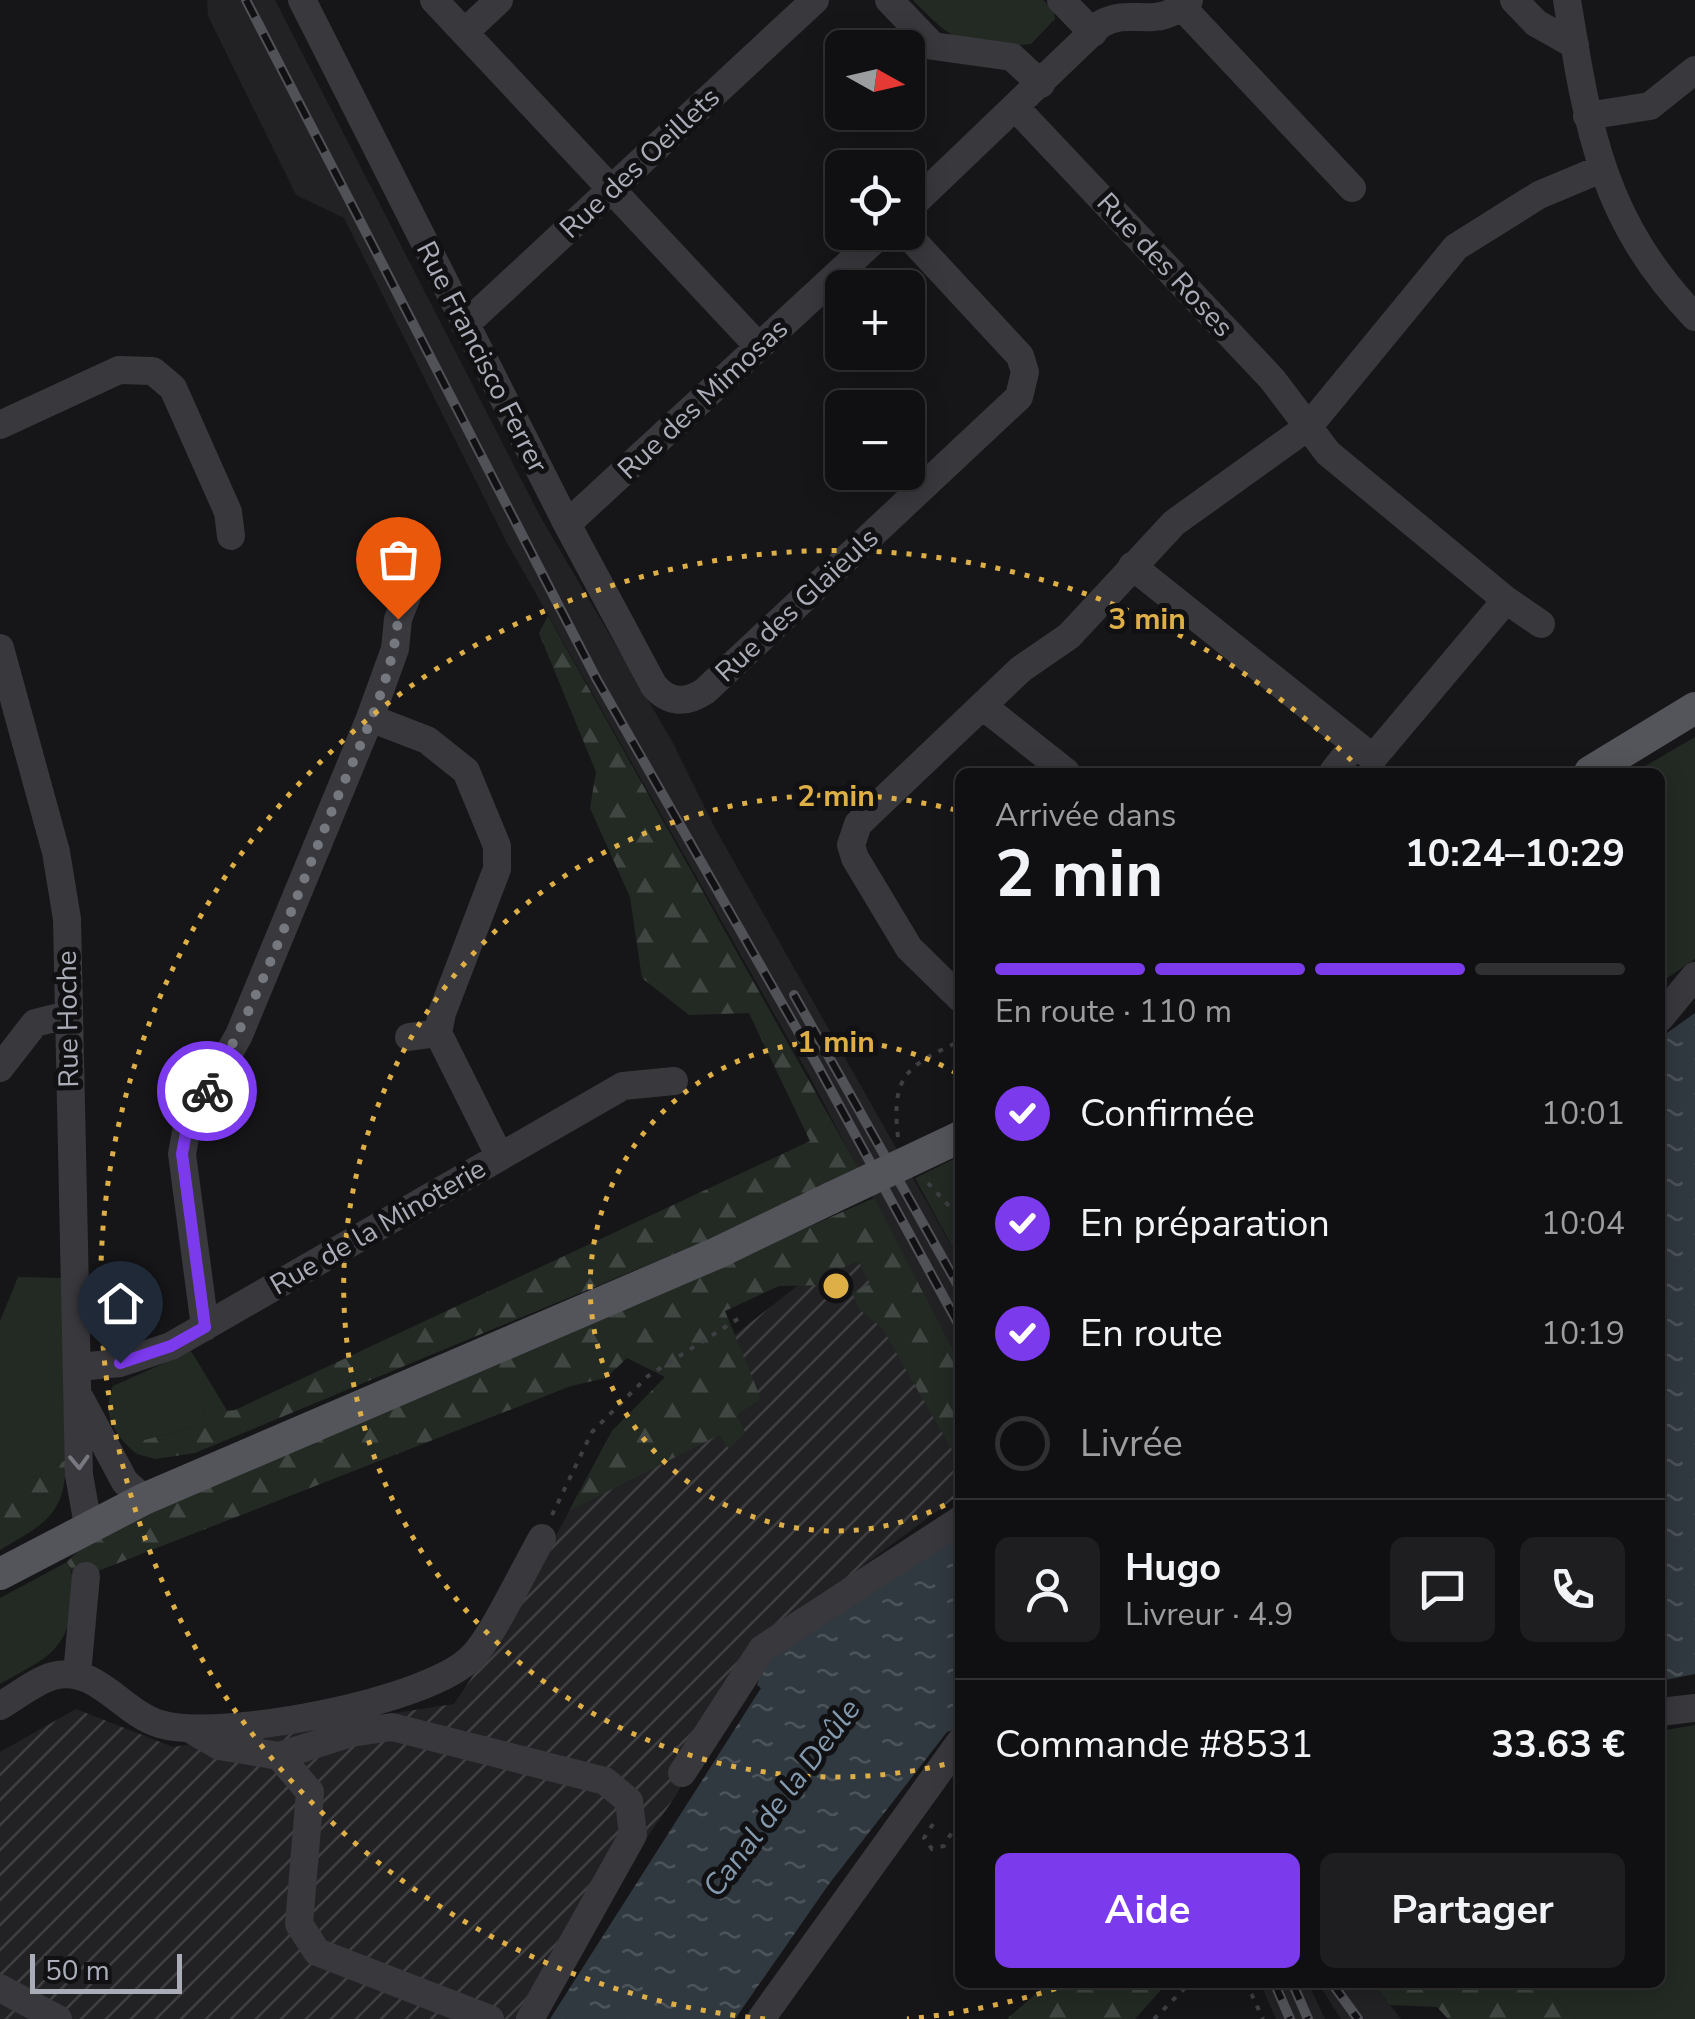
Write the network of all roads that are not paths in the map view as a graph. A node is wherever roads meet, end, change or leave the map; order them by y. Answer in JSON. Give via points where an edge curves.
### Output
{"nodes":[{"id":1,"x":302,"y":0,"type":"edge"},
{"id":2,"x":434,"y":0,"type":"edge"},
{"id":3,"x":499,"y":0,"type":"edge"},
{"id":4,"x":815,"y":0,"type":"edge"},
{"id":5,"x":889,"y":0,"type":"edge"},
{"id":6,"x":1061,"y":0,"type":"edge"},
{"id":7,"x":1514,"y":0,"type":"edge"},
{"id":8,"x":1568,"y":0,"type":"edge"},
{"id":9,"x":1186,"y":3,"type":"edge"},
{"id":10,"x":1128,"y":9,"type":"edge"},
{"id":11,"x":465,"y":32,"type":"junction"},
{"id":12,"x":1093,"y":33,"type":"junction"},
{"id":13,"x":1575,"y":46,"type":"junction"},
{"id":14,"x":1691,"y":82,"type":"edge"},
{"id":15,"x":1041,"y":84,"type":"junction"},
{"id":16,"x":1016,"y":108,"type":"junction"},
{"id":17,"x":1587,"y":116,"type":"junction"},
{"id":18,"x":1601,"y":169,"type":"junction"},
{"id":19,"x":1352,"y":188,"type":"dead end"},
{"id":20,"x":612,"y":189,"type":"junction"},
{"id":21,"x":925,"y":193,"type":"edge"},
{"id":22,"x":863,"y":250,"type":"edge"},
{"id":23,"x":922,"y":250,"type":"edge"},
{"id":24,"x":1695,"y":317,"type":"edge"},
{"id":25,"x":465,"y":325,"type":"junction"},
{"id":26,"x":759,"y":347,"type":"junction"},
{"id":27,"x":0,"y":425,"type":"edge"},
{"id":28,"x":1309,"y":426,"type":"junction"},
{"id":29,"x":567,"y":524,"type":"junction"},
{"id":30,"x":231,"y":536,"type":"dead end"},
{"id":31,"x":1132,"y":566,"type":"junction"},
{"id":32,"x":409,"y":591,"type":"dead end"},
{"id":33,"x":1506,"y":600,"type":"junction"},
{"id":34,"x":1541,"y":624,"type":"dead end"},
{"id":35,"x":0,"y":648,"type":"edge"},
{"id":36,"x":677,"y":700,"type":"joint"},
{"id":37,"x":984,"y":706,"type":"junction"},
{"id":38,"x":1695,"y":708,"type":"edge"},
{"id":39,"x":370,"y":718,"type":"junction"},
{"id":40,"x":1355,"y":744,"type":"junction"},
{"id":41,"x":1061,"y":768,"type":"edge"},
{"id":42,"x":1336,"y":768,"type":"edge"},
{"id":43,"x":1597,"y":768,"type":"edge"},
{"id":44,"x":1695,"y":976,"type":"edge"},
{"id":45,"x":955,"y":993,"type":"edge"},
{"id":46,"x":1665,"y":1012,"type":"edge"},
{"id":47,"x":66,"y":1015,"type":"junction"},
{"id":48,"x":438,"y":1033,"type":"junction"},
{"id":49,"x":408,"y":1037,"type":"dead end"},
{"id":50,"x":0,"y":1068,"type":"edge"},
{"id":51,"x":674,"y":1081,"type":"dead end"},
{"id":52,"x":955,"y":1139,"type":"edge"},
{"id":53,"x":500,"y":1157,"type":"junction"},
{"id":54,"x":205,"y":1327,"type":"junction"},
{"id":55,"x":79,"y":1367,"type":"junction"},
{"id":56,"x":80,"y":1399,"type":"junction"},
{"id":57,"x":144,"y":1499,"type":"junction"},
{"id":58,"x":955,"y":1523,"type":"edge"},
{"id":59,"x":88,"y":1524,"type":"junction"},
{"id":60,"x":542,"y":1538,"type":"road end"},
{"id":61,"x":0,"y":1574,"type":"edge"},
{"id":62,"x":86,"y":1576,"type":"dead end"},
{"id":63,"x":77,"y":1674,"type":"junction"},
{"id":64,"x":0,"y":1706,"type":"edge"},
{"id":65,"x":1695,"y":1708,"type":"edge"},
{"id":66,"x":1665,"y":1711,"type":"edge"},
{"id":67,"x":190,"y":1729,"type":"junction"},
{"id":68,"x":955,"y":1749,"type":"edge"},
{"id":69,"x":280,"y":1756,"type":"junction"},
{"id":70,"x":682,"y":1772,"type":"dead end"},
{"id":71,"x":0,"y":1988,"type":"edge"},
{"id":72,"x":58,"y":2019,"type":"edge"},
{"id":73,"x":490,"y":2019,"type":"edge"},
{"id":74,"x":530,"y":2019,"type":"edge"},
{"id":75,"x":761,"y":2019,"type":"edge"}],
"edges":[{"from":1,"to":25,"type":"street","name":"Rue Francisco Ferrer"},
{"from":2,"to":11,"type":"street"},
{"from":3,"to":11,"type":"street"},
{"from":4,"to":20,"type":"street","name":"Rue des Oeillets"},
{"from":5,"to":15,"type":"street","via":[[933,46],[1012,57]]},
{"from":6,"to":12,"type":"street"},
{"from":7,"to":13,"type":"street","via":[[1536,23]]},
{"from":8,"to":13,"type":"street"},
{"from":9,"to":10,"type":"street","via":[[1159,20]]},
{"from":9,"to":19,"type":"street"},
{"from":10,"to":12,"type":"street"},
{"from":11,"to":20,"type":"street"},
{"from":12,"to":15,"type":"street"},
{"from":13,"to":17,"type":"street"},
{"from":14,"to":17,"type":"street","via":[[1650,106]]},
{"from":15,"to":16,"type":"street"},
{"from":16,"to":21,"type":"street"},
{"from":16,"to":28,"type":"street","name":"Rue des Roses"},
{"from":17,"to":18,"type":"street"},
{"from":18,"to":24,"type":"street","via":[[1650,265]]},
{"from":18,"to":28,"type":"street","via":[[1538,195],[1456,247]]},
{"from":20,"to":25,"type":"street","name":"Rue des Oeillets"},
{"from":20,"to":26,"type":"street"},
{"from":22,"to":26,"type":"street","name":"Rue des Mimosas"},
{"from":23,"to":36,"type":"street","name":"Rue des Glaïeuls","via":[[1020,356],[1025,372],[1019,397],[704,691]]},
{"from":25,"to":29,"type":"street","name":"Rue Francisco Ferrer"},
{"from":26,"to":29,"type":"street","name":"Rue des Mimosas"},
{"from":27,"to":30,"type":"street","via":[[119,370],[154,370],[173,388],[228,512]]},
{"from":28,"to":31,"type":"street","via":[[1211,494]]},
{"from":28,"to":33,"type":"street","name":"Rue des Roses","via":[[1328,454]]},
{"from":29,"to":36,"type":"street","name":"Rue Francisco Ferrer","via":[[654,686]]},
{"from":31,"to":37,"type":"street","via":[[1070,636],[1021,669]]},
{"from":31,"to":40,"type":"street"},
{"from":32,"to":39,"type":"street"},
{"from":33,"to":34,"type":"street","name":"Rue des Roses"},
{"from":33,"to":40,"type":"street","via":[[1373,758]]},
{"from":35,"to":47,"type":"street","name":"Rue Hoche","via":[[61,874]]},
{"from":37,"to":41,"type":"street"},
{"from":37,"to":45,"type":"street","via":[[853,834],[855,858],[909,948]]},
{"from":38,"to":43,"type":"main road"},
{"from":39,"to":48,"type":"street","via":[[427,740],[466,771],[497,846],[497,868]]},
{"from":39,"to":54,"type":"street","via":[[240,1035],[187,1127],[182,1154]]},
{"from":40,"to":42,"type":"street"},
{"from":44,"to":46,"type":"street"},
{"from":47,"to":50,"type":"street","via":[[36,1023]]},
{"from":47,"to":55,"type":"street","name":"Rue Hoche"},
{"from":48,"to":49,"type":"street"},
{"from":48,"to":53,"type":"street"},
{"from":51,"to":53,"type":"street","name":"Rue de la Minoterie","via":[[623,1086]]},
{"from":52,"to":57,"type":"main road","bridge":true,"via":[[717,1254]]},
{"from":53,"to":54,"type":"street","name":"Rue de la Minoterie"},
{"from":54,"to":55,"type":"street","name":"Rue de la Minoterie","via":[[143,1358]]},
{"from":55,"to":56,"type":"street","name":"Rue Hoche"},
{"from":56,"to":57,"type":"street","name":"Rue Hoche","via":[[125,1482]]},
{"from":56,"to":59,"type":"street","name":"Rue Hoche","one_way":true,"via":[[79,1475]]},
{"from":57,"to":59,"type":"main road"},
{"from":58,"to":70,"type":"street","via":[[762,1648]]},
{"from":59,"to":61,"type":"main road"},
{"from":60,"to":67,"type":"street","via":[[474,1656],[434,1683],[350,1708]]},
{"from":62,"to":63,"type":"street"},
{"from":63,"to":64,"type":"street","via":[[52,1676]]},
{"from":63,"to":67,"type":"street","via":[[135,1715]]},
{"from":65,"to":66,"type":"street"},
{"from":67,"to":69,"type":"street","via":[[220,1746]]},
{"from":68,"to":75,"type":"street"},
{"from":69,"to":73,"type":"street","via":[[310,1792],[299,1924],[317,1952]]},
{"from":69,"to":74,"type":"street","via":[[392,1726],[606,1781],[629,1801],[633,1834]]},
{"from":71,"to":72,"type":"street"}]}
